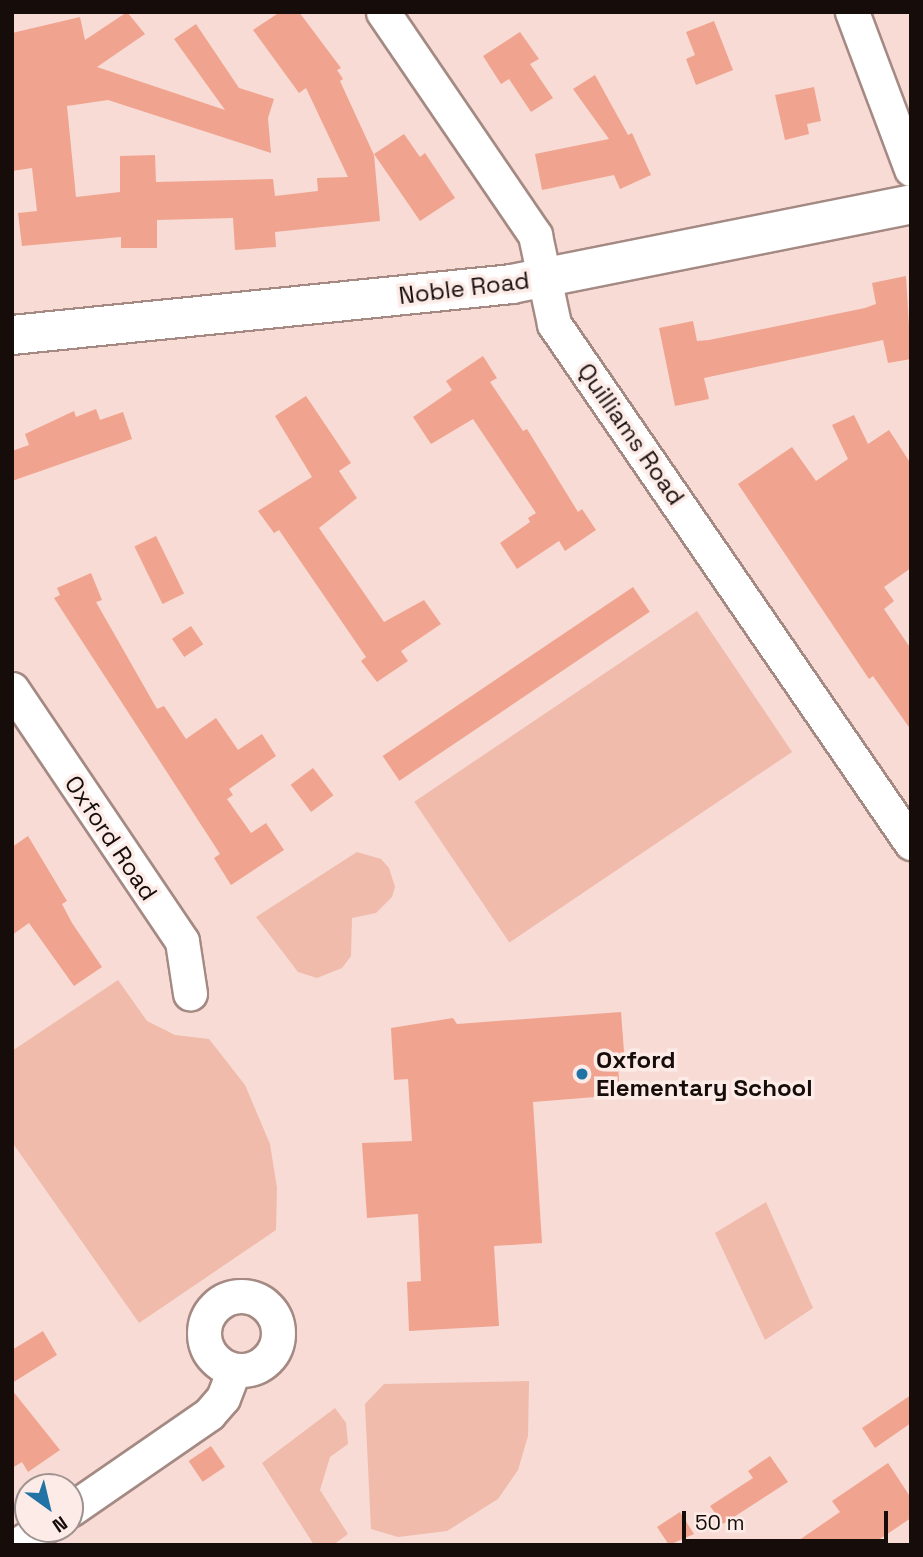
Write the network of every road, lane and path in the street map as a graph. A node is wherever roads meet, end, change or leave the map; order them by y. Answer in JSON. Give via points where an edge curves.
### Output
{"nodes":[{"id":1,"x":383,"y":12,"type":"edge"},
{"id":2,"x":852,"y":12,"type":"edge"},
{"id":3,"x":911,"y":169,"type":"edge"},
{"id":4,"x":911,"y":204,"type":"edge"},
{"id":5,"x":545,"y":279,"type":"junction"},
{"id":6,"x":12,"y":335,"type":"edge"},
{"id":7,"x":12,"y":689,"type":"edge"},
{"id":8,"x":911,"y":843,"type":"edge"},
{"id":9,"x":190,"y":993,"type":"dead end"},
{"id":10,"x":234,"y":1370,"type":"dead end"},
{"id":11,"x":84,"y":1500,"type":"edge"}],
"edges":[{"from":1,"to":5,"type":"street","name":"Quilliams Road","via":[[533,232]]},
{"from":2,"to":3,"type":"street"},
{"from":4,"to":5,"type":"main road","name":"Noble Road"},
{"from":5,"to":6,"type":"main road","name":"Noble Road"},
{"from":5,"to":8,"type":"street","name":"Quilliams Road","via":[[554,324]]},
{"from":7,"to":9,"type":"street","name":"Oxford Road","via":[[182,941]]},
{"from":10,"to":11,"type":"street","via":[[223,1398],[209,1414]]}]}
